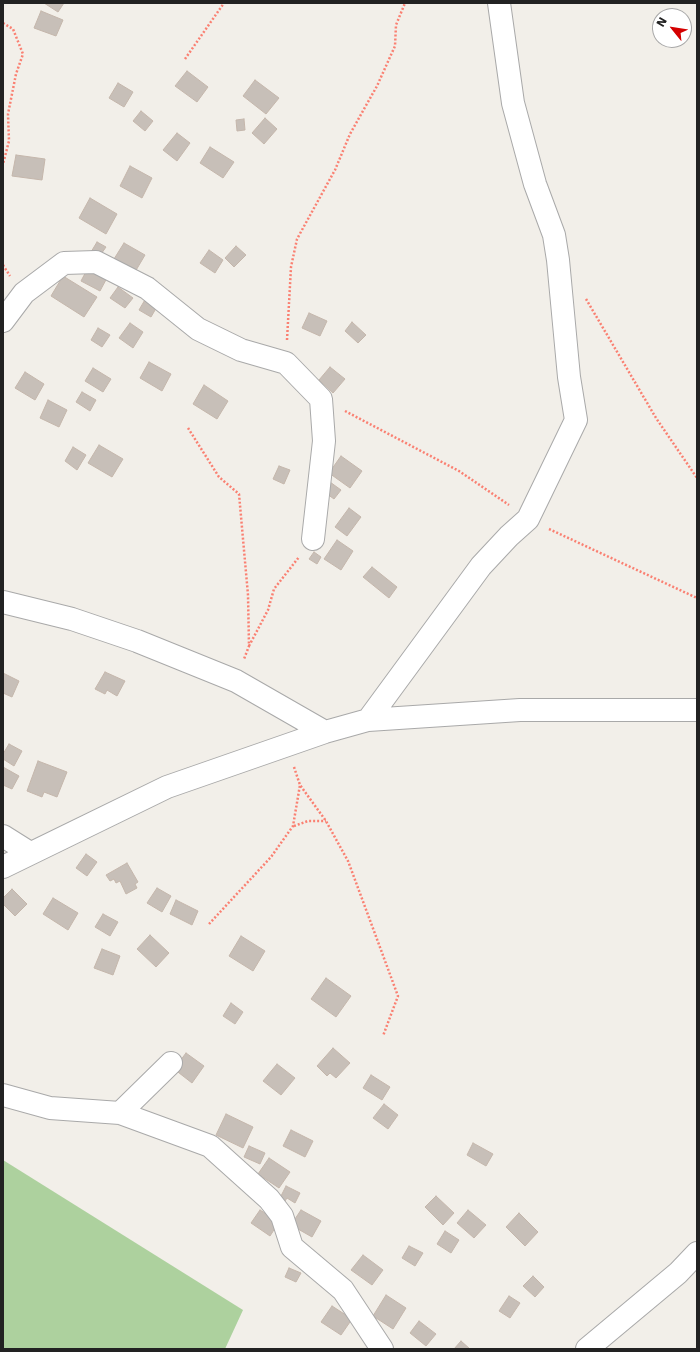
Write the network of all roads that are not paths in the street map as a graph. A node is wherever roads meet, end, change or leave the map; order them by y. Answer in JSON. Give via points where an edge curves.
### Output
{"nodes":[{"id":1,"x":499,"y":3,"type":"edge"},
{"id":2,"x":3,"y":321,"type":"edge"},
{"id":3,"x":313,"y":539,"type":"road end"},
{"id":4,"x":3,"y":602,"type":"edge"},
{"id":5,"x":697,"y":710,"type":"edge"},
{"id":6,"x":368,"y":720,"type":"junction"},
{"id":7,"x":324,"y":732,"type":"junction"},
{"id":8,"x":3,"y":836,"type":"edge"},
{"id":9,"x":30,"y":853,"type":"junction"},
{"id":10,"x":3,"y":866,"type":"edge"},
{"id":11,"x":171,"y":1063,"type":"dead end"},
{"id":12,"x":3,"y":1095,"type":"edge"},
{"id":13,"x":120,"y":1113,"type":"junction"},
{"id":14,"x":697,"y":1253,"type":"edge"},
{"id":15,"x":382,"y":1349,"type":"edge"},
{"id":16,"x":587,"y":1349,"type":"edge"}],
"edges":[{"from":1,"to":6,"type":"street","via":[[512,103],[555,241],[576,420],[528,518],[481,566]]},
{"from":2,"to":3,"type":"street","via":[[24,293],[64,263],[96,262],[147,288],[198,329],[241,350],[286,363],[321,399],[324,441]]},
{"from":4,"to":7,"type":"street","via":[[72,619],[137,641],[236,680]]},
{"from":5,"to":6,"type":"street","via":[[520,710]]},
{"from":6,"to":7,"type":"street"},
{"from":7,"to":9,"type":"street","via":[[167,787]]},
{"from":8,"to":9,"type":"street"},
{"from":9,"to":10,"type":"street"},
{"from":11,"to":13,"type":"street"},
{"from":12,"to":13,"type":"street","via":[[50,1108]]},
{"from":13,"to":15,"type":"street","via":[[210,1146],[216,1151],[269,1199],[282,1216],[292,1247],[343,1290]]},
{"from":14,"to":16,"type":"street","via":[[678,1273]]}]}
